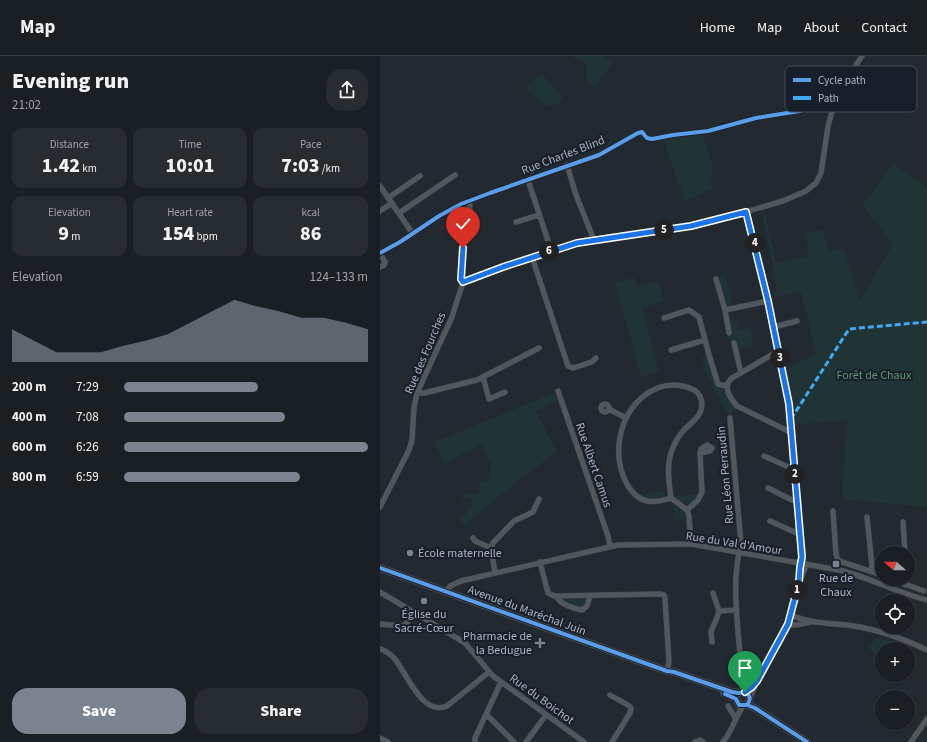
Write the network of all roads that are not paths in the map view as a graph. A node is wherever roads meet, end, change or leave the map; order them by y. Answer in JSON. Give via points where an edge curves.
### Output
{"nodes":[{"id":1,"x":862,"y":56,"type":"edge"},
{"id":2,"x":855,"y":66,"type":"edge"},
{"id":3,"x":789,"y":112,"type":"edge"},
{"id":4,"x":832,"y":112,"type":"edge"},
{"id":5,"x":567,"y":165,"type":"junction"},
{"id":6,"x":455,"y":175,"type":"dead end"},
{"id":7,"x":420,"y":176,"type":"dead end"},
{"id":8,"x":528,"y":180,"type":"junction"},
{"id":9,"x":380,"y":186,"type":"edge"},
{"id":10,"x":388,"y":198,"type":"junction"},
{"id":11,"x":469,"y":201,"type":"junction"},
{"id":12,"x":392,"y":204,"type":"junction"},
{"id":13,"x":380,"y":211,"type":"edge"},
{"id":14,"x":746,"y":212,"type":"junction"},
{"id":15,"x":399,"y":214,"type":"junction"},
{"id":16,"x":539,"y":215,"type":"junction"},
{"id":17,"x":516,"y":222,"type":"dead end"},
{"id":18,"x":413,"y":234,"type":"junction"},
{"id":19,"x":594,"y":240,"type":"junction"},
{"id":20,"x":551,"y":250,"type":"junction"},
{"id":21,"x":380,"y":253,"type":"edge"},
{"id":22,"x":532,"y":257,"type":"junction"},
{"id":23,"x":380,"y":267,"type":"edge"},
{"id":24,"x":716,"y":279,"type":"dead end"},
{"id":25,"x":463,"y":282,"type":"junction"},
{"id":26,"x":768,"y":301,"type":"junction"},
{"id":27,"x":725,"y":310,"type":"junction"},
{"id":28,"x":664,"y":318,"type":"dead end"},
{"id":29,"x":798,"y":321,"type":"dead end"},
{"id":30,"x":774,"y":327,"type":"junction"},
{"id":31,"x":729,"y":333,"type":"dead end"},
{"id":32,"x":705,"y":340,"type":"junction"},
{"id":33,"x":734,"y":343,"type":"dead end"},
{"id":34,"x":539,"y":348,"type":"dead end"},
{"id":35,"x":671,"y":350,"type":"dead end"},
{"id":36,"x":779,"y":352,"type":"junction"},
{"id":37,"x":596,"y":358,"type":"dead end"},
{"id":38,"x":741,"y":373,"type":"junction"},
{"id":39,"x":483,"y":377,"type":"junction"},
{"id":40,"x":727,"y":386,"type":"junction"},
{"id":41,"x":558,"y":391,"type":"dead end"},
{"id":42,"x":505,"y":392,"type":"dead end"},
{"id":43,"x":417,"y":393,"type":"junction"},
{"id":44,"x":609,"y":409,"type":"dead end"},
{"id":45,"x":626,"y":418,"type":"junction"},
{"id":46,"x":730,"y":418,"type":"dead end"},
{"id":47,"x":792,"y":433,"type":"junction"},
{"id":48,"x":700,"y":453,"type":"dead end"},
{"id":49,"x":764,"y":456,"type":"dead end"},
{"id":50,"x":795,"y":470,"type":"junction"},
{"id":51,"x":768,"y":488,"type":"dead end"},
{"id":52,"x":671,"y":498,"type":"junction"},
{"id":53,"x":539,"y":499,"type":"dead end"},
{"id":54,"x":798,"y":501,"type":"junction"},
{"id":55,"x":380,"y":507,"type":"edge"},
{"id":56,"x":686,"y":510,"type":"junction"},
{"id":57,"x":833,"y":511,"type":"dead end"},
{"id":58,"x":867,"y":517,"type":"dead end"},
{"id":59,"x":770,"y":521,"type":"dead end"},
{"id":60,"x":902,"y":522,"type":"dead end"},
{"id":61,"x":801,"y":535,"type":"junction"},
{"id":62,"x":473,"y":538,"type":"dead end"},
{"id":63,"x":691,"y":544,"type":"junction"},
{"id":64,"x":610,"y":546,"type":"junction"},
{"id":65,"x":904,"y":546,"type":"edge"},
{"id":66,"x":491,"y":548,"type":"junction"},
{"id":67,"x":740,"y":553,"type":"junction"},
{"id":68,"x":540,"y":562,"type":"junction"},
{"id":69,"x":801,"y":563,"type":"junction"},
{"id":70,"x":807,"y":564,"type":"junction"},
{"id":71,"x":380,"y":568,"type":"edge"},
{"id":72,"x":861,"y":568,"type":"junction"},
{"id":73,"x":871,"y":571,"type":"junction"},
{"id":74,"x":875,"y":572,"type":"edge"},
{"id":75,"x":495,"y":573,"type":"junction"},
{"id":76,"x":858,"y":575,"type":"junction"},
{"id":77,"x":799,"y":582,"type":"junction"},
{"id":78,"x":914,"y":586,"type":"edge"},
{"id":79,"x":446,"y":591,"type":"junction"},
{"id":80,"x":925,"y":591,"type":"edge"},
{"id":81,"x":380,"y":592,"type":"edge"},
{"id":82,"x":713,"y":593,"type":"dead end"},
{"id":83,"x":590,"y":596,"type":"junction"},
{"id":84,"x":557,"y":597,"type":"junction"},
{"id":85,"x":924,"y":599,"type":"edge"},
{"id":86,"x":737,"y":610,"type":"junction"},
{"id":87,"x":719,"y":611,"type":"junction"},
{"id":88,"x":414,"y":612,"type":"junction"},
{"id":89,"x":791,"y":615,"type":"junction"},
{"id":90,"x":813,"y":622,"type":"junction"},
{"id":91,"x":380,"y":624,"type":"edge"},
{"id":92,"x":788,"y":624,"type":"junction"},
{"id":93,"x":712,"y":642,"type":"dead end"},
{"id":94,"x":381,"y":649,"type":"dead end"},
{"id":95,"x":927,"y":650,"type":"edge"},
{"id":96,"x":667,"y":671,"type":"junction"},
{"id":97,"x":488,"y":672,"type":"junction"},
{"id":98,"x":757,"y":681,"type":"junction"},
{"id":99,"x":501,"y":682,"type":"junction"},
{"id":100,"x":610,"y":695,"type":"dead end"},
{"id":101,"x":740,"y":696,"type":"junction"},
{"id":102,"x":747,"y":702,"type":"junction"},
{"id":103,"x":728,"y":706,"type":"dead end"},
{"id":104,"x":486,"y":714,"type":"junction"},
{"id":105,"x":546,"y":715,"type":"junction"},
{"id":106,"x":736,"y":718,"type":"junction"},
{"id":107,"x":927,"y":719,"type":"edge"},
{"id":108,"x":380,"y":738,"type":"edge"},
{"id":109,"x":388,"y":742,"type":"edge"},
{"id":110,"x":475,"y":742,"type":"edge"},
{"id":111,"x":514,"y":742,"type":"edge"},
{"id":112,"x":526,"y":742,"type":"edge"},
{"id":113,"x":584,"y":742,"type":"edge"},
{"id":114,"x":612,"y":742,"type":"edge"},
{"id":115,"x":695,"y":742,"type":"edge"},
{"id":116,"x":703,"y":742,"type":"edge"},
{"id":117,"x":723,"y":742,"type":"edge"},
{"id":118,"x":807,"y":742,"type":"edge"},
{"id":119,"x":813,"y":742,"type":"edge"},
{"id":120,"x":911,"y":742,"type":"edge"}],
"edges":[{"from":1,"to":2,"type":"street"},
{"from":3,"to":5,"type":"street","name":"Rue Charles Blind","via":[[708,131],[652,139],[638,132],[604,152]]},
{"from":4,"to":14,"type":"street","via":[[823,167],[816,183],[801,194]]},
{"from":5,"to":8,"type":"street","name":"Rue Charles Blind"},
{"from":5,"to":19,"type":"street"},
{"from":6,"to":15,"type":"street"},
{"from":7,"to":10,"type":"street"},
{"from":8,"to":11,"type":"street","name":"Rue Charles Blind"},
{"from":8,"to":16,"type":"street"},
{"from":9,"to":10,"type":"street"},
{"from":10,"to":12,"type":"street"},
{"from":11,"to":18,"type":"street","name":"Rue Charles Blind"},
{"from":11,"to":25,"type":"street","name":"Rue des Fourches","via":[[462,265]]},
{"from":12,"to":13,"type":"street"},
{"from":12,"to":15,"type":"street"},
{"from":14,"to":19,"type":"street","via":[[691,226]]},
{"from":14,"to":26,"type":"street"},
{"from":15,"to":18,"type":"street"},
{"from":16,"to":17,"type":"street"},
{"from":16,"to":20,"type":"street"},
{"from":18,"to":21,"type":"street","name":"Rue Charles Blind"},
{"from":19,"to":20,"type":"street"},
{"from":20,"to":22,"type":"street"},
{"from":21,"to":23,"type":"street","via":[[385,262]]},
{"from":22,"to":25,"type":"street"},
{"from":22,"to":37,"type":"street","via":[[568,366],[573,368],[592,362]]},
{"from":24,"to":27,"type":"street"},
{"from":25,"to":43,"type":"street","name":"Rue des Fourches","via":[[452,317]]},
{"from":26,"to":27,"type":"street"},
{"from":26,"to":30,"type":"street"},
{"from":27,"to":31,"type":"street"},
{"from":28,"to":32,"type":"street","via":[[689,310],[699,317]]},
{"from":29,"to":30,"type":"street"},
{"from":30,"to":36,"type":"street"},
{"from":32,"to":35,"type":"street"},
{"from":32,"to":40,"type":"street","via":[[718,384]]},
{"from":33,"to":38,"type":"street"},
{"from":34,"to":39,"type":"street"},
{"from":36,"to":38,"type":"street"},
{"from":36,"to":47,"type":"street"},
{"from":38,"to":40,"type":"street","via":[[731,379]]},
{"from":39,"to":42,"type":"street","via":[[489,399]]},
{"from":39,"to":43,"type":"street"},
{"from":40,"to":47,"type":"street","via":[[737,406]]},
{"from":41,"to":64,"type":"street","name":"Rue Albert Camus"},
{"from":43,"to":55,"type":"street","name":"Rue des Fourches","via":[[410,448]]},
{"from":44,"to":45,"type":"street"},
{"from":45,"to":52,"type":"street","via":[[621,433],[619,455],[628,485],[636,496],[645,501]]},
{"from":45,"to":52,"type":"street","via":[[643,397],[663,386],[684,386],[696,391],[700,396],[702,408],[699,417],[680,435],[670,457],[668,476]]},
{"from":46,"to":67,"type":"street","name":"Rue Léon Perraudin","via":[[741,536]]},
{"from":47,"to":50,"type":"street"},
{"from":48,"to":56,"type":"street","via":[[702,492],[698,500]]},
{"from":49,"to":50,"type":"street"},
{"from":50,"to":54,"type":"street"},
{"from":51,"to":54,"type":"street"},
{"from":52,"to":56,"type":"street"},
{"from":53,"to":66,"type":"street","via":[[533,512],[514,520]]},
{"from":54,"to":61,"type":"street"},
{"from":56,"to":63,"type":"street","via":[[689,516]]},
{"from":57,"to":72,"type":"street","via":[[837,557],[842,562]]},
{"from":58,"to":73,"type":"street"},
{"from":59,"to":61,"type":"street"},
{"from":60,"to":65,"type":"street"},
{"from":61,"to":69,"type":"street"},
{"from":62,"to":66,"type":"street"},
{"from":63,"to":64,"type":"street","name":"Rue du Val d'Amour"},
{"from":63,"to":67,"type":"street","name":"Rue du Val d'Amour"},
{"from":64,"to":68,"type":"street","name":"Rue du Val d'Amour"},
{"from":66,"to":75,"type":"street"},
{"from":67,"to":69,"type":"street","name":"Rue du Val d'Amour"},
{"from":67,"to":86,"type":"street","name":"Rue Léon Perraudin"},
{"from":68,"to":75,"type":"street","name":"Rue du Val d'Amour"},
{"from":68,"to":84,"type":"street","via":[[548,593]]},
{"from":69,"to":70,"type":"street","name":"Rue du Val d'Amour"},
{"from":69,"to":77,"type":"street"},
{"from":70,"to":76,"type":"street","name":"Rue du Val d'Amour"},
{"from":70,"to":77,"type":"street"},
{"from":71,"to":79,"type":"main road","name":"Avenue du Maréchal Juin"},
{"from":72,"to":73,"type":"street"},
{"from":72,"to":76,"type":"street"},
{"from":73,"to":74,"type":"street"},
{"from":75,"to":79,"type":"street","name":"Rue du Val d'Amour","via":[[456,583]]},
{"from":76,"to":85,"type":"street","name":"Rue du Val d'Amour"},
{"from":77,"to":89,"type":"street"},
{"from":78,"to":80,"type":"street","name":"Rue du Val d'Amour"},
{"from":79,"to":96,"type":"main road","name":"Avenue du Maréchal Juin"},
{"from":80,"to":85,"type":"street","name":"Rue du Val d'Amour"},
{"from":81,"to":88,"type":"street","name":"Rue du Boichot"},
{"from":82,"to":87,"type":"street"},
{"from":83,"to":84,"type":"street"},
{"from":83,"to":84,"type":"street","via":[[587,606],[582,610],[558,600]]},
{"from":83,"to":96,"type":"street","via":[[664,595],[669,662]]},
{"from":86,"to":87,"type":"street"},
{"from":86,"to":101,"type":"street","name":"Rue Léon Perraudin"},
{"from":87,"to":93,"type":"street","via":[[711,631]]},
{"from":88,"to":91,"type":"street","via":[[402,626]]},
{"from":88,"to":97,"type":"street","name":"Rue du Boichot","via":[[465,643]]},
{"from":89,"to":90,"type":"street"},
{"from":89,"to":92,"type":"street"},
{"from":90,"to":92,"type":"street"},
{"from":90,"to":95,"type":"street","via":[[876,631]]},
{"from":92,"to":98,"type":"street"},
{"from":94,"to":97,"type":"street","via":[[393,657],[421,698],[434,707],[447,706]]},
{"from":96,"to":101,"type":"main road","name":"Avenue du Maréchal Juin","via":[[726,694]]},
{"from":97,"to":99,"type":"street","name":"Rue du Boichot"},
{"from":98,"to":101,"type":"street"},
{"from":98,"to":102,"type":"street"},
{"from":99,"to":104,"type":"street"},
{"from":99,"to":105,"type":"street","name":"Rue du Boichot"},
{"from":100,"to":114,"type":"street","via":[[631,708]]},
{"from":101,"to":102,"type":"main road","name":"Avenue du Maréchal Juin"},
{"from":101,"to":102,"type":"main road","via":[[748,694]]},
{"from":101,"to":106,"type":"street","name":"Rue Léon Perraudin"},
{"from":102,"to":106,"type":"street"},
{"from":102,"to":118,"type":"main road"},
{"from":102,"to":119,"type":"main road"},
{"from":103,"to":106,"type":"street"},
{"from":104,"to":110,"type":"street"},
{"from":104,"to":111,"type":"street"},
{"from":105,"to":112,"type":"street"},
{"from":105,"to":113,"type":"street","name":"Rue du Boichot"},
{"from":106,"to":117,"type":"street","via":[[731,732]]},
{"from":107,"to":120,"type":"street"},
{"from":108,"to":109,"type":"street"},
{"from":115,"to":116,"type":"street"}]}
